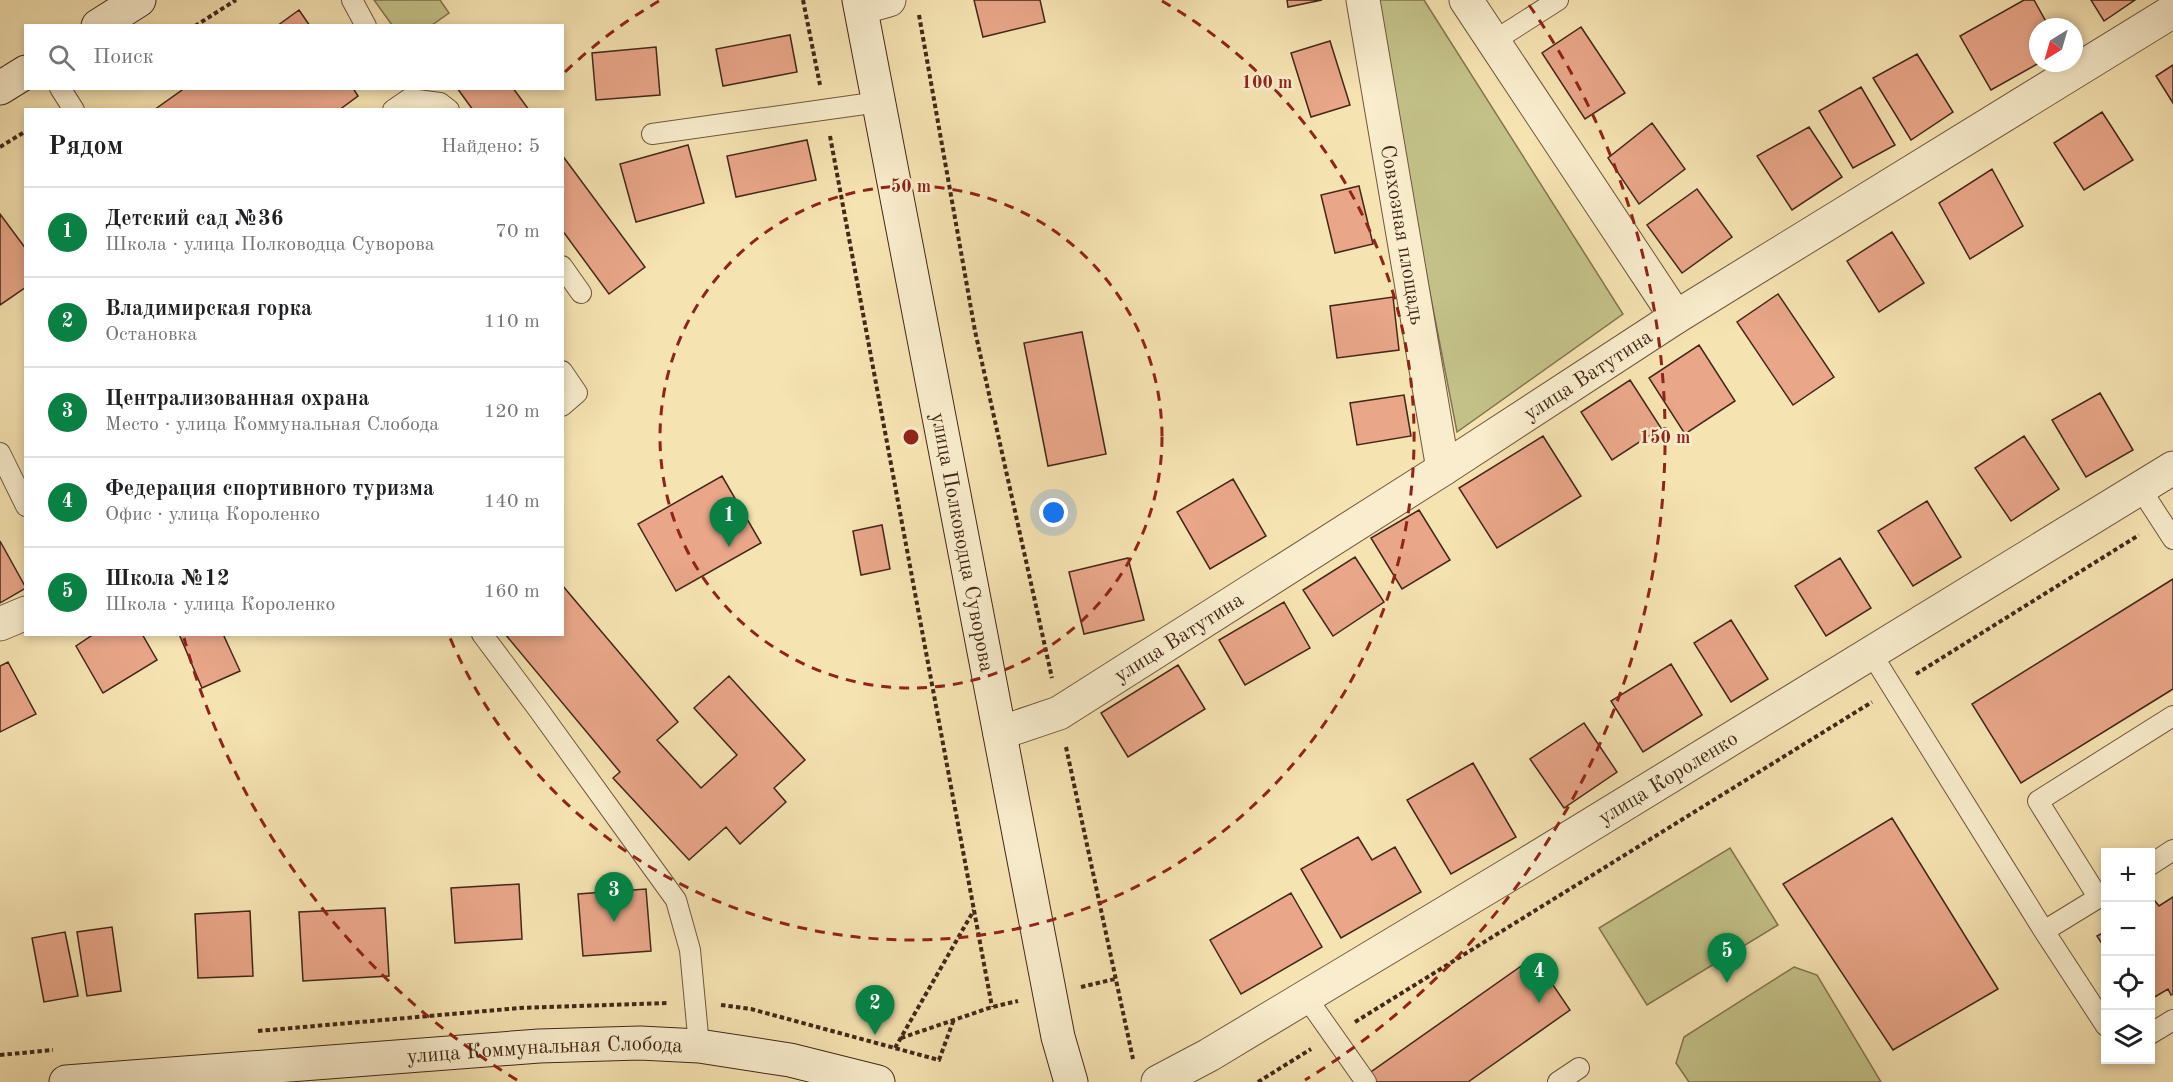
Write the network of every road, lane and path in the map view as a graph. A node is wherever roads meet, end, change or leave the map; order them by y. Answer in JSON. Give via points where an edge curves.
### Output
{"nodes":[{"id":1,"x":138,"y":0,"type":"edge"},
{"id":2,"x":236,"y":0,"type":"edge"},
{"id":3,"x":352,"y":0,"type":"edge"},
{"id":4,"x":803,"y":0,"type":"edge"},
{"id":5,"x":1364,"y":0,"type":"edge"},
{"id":6,"x":1466,"y":0,"type":"edge"},
{"id":7,"x":1558,"y":0,"type":"edge"},
{"id":8,"x":870,"y":3,"type":"edge"},
{"id":9,"x":2173,"y":11,"type":"edge"},
{"id":10,"x":919,"y":12,"type":"dead end"},
{"id":11,"x":101,"y":24,"type":"edge"},
{"id":12,"x":198,"y":24,"type":"edge"},
{"id":13,"x":365,"y":24,"type":"edge"},
{"id":14,"x":1494,"y":41,"type":"junction"},
{"id":15,"x":24,"y":73,"type":"edge"},
{"id":16,"x":0,"y":88,"type":"edge"},
{"id":17,"x":61,"y":90,"type":"edge"},
{"id":18,"x":404,"y":102,"type":"edge"},
{"id":19,"x":879,"y":102,"type":"junction"},
{"id":20,"x":73,"y":108,"type":"edge"},
{"id":21,"x":446,"y":108,"type":"edge"},
{"id":22,"x":825,"y":109,"type":"junction"},
{"id":23,"x":24,"y":132,"type":"edge"},
{"id":24,"x":652,"y":135,"type":"dead end"},
{"id":25,"x":0,"y":147,"type":"edge"},
{"id":26,"x":564,"y":269,"type":"edge"},
{"id":27,"x":581,"y":293,"type":"dead end"},
{"id":28,"x":1676,"y":317,"type":"junction"},
{"id":29,"x":564,"y":373,"type":"edge"},
{"id":30,"x":564,"y":404,"type":"edge"},
{"id":31,"x":0,"y":453,"type":"edge"},
{"id":32,"x":2173,"y":468,"type":"edge"},
{"id":33,"x":1443,"y":469,"type":"junction"},
{"id":34,"x":2140,"y":488,"type":"junction"},
{"id":35,"x":24,"y":502,"type":"edge"},
{"id":36,"x":2162,"y":521,"type":"junction"},
{"id":37,"x":2173,"y":539,"type":"edge"},
{"id":38,"x":24,"y":614,"type":"edge"},
{"id":39,"x":0,"y":624,"type":"edge"},
{"id":40,"x":484,"y":636,"type":"edge"},
{"id":41,"x":1871,"y":652,"type":"junction"},
{"id":42,"x":1894,"y":688,"type":"junction"},
{"id":43,"x":1059,"y":713,"type":"junction"},
{"id":44,"x":2173,"y":716,"type":"edge"},
{"id":45,"x":1000,"y":733,"type":"junction"},
{"id":46,"x":2173,"y":850,"type":"edge"},
{"id":47,"x":2155,"y":862,"type":"edge"},
{"id":48,"x":2101,"y":894,"type":"edge"},
{"id":49,"x":2101,"y":896,"type":"edge"},
{"id":50,"x":974,"y":909,"type":"junction"},
{"id":51,"x":2044,"y":931,"type":"junction"},
{"id":52,"x":1115,"y":979,"type":"junction"},
{"id":53,"x":1081,"y":987,"type":"dead end"},
{"id":54,"x":1306,"y":997,"type":"junction"},
{"id":55,"x":1022,"y":1000,"type":"dead end"},
{"id":56,"x":992,"y":1007,"type":"junction"},
{"id":57,"x":2101,"y":1018,"type":"edge"},
{"id":58,"x":954,"y":1020,"type":"junction"},
{"id":59,"x":2173,"y":1020,"type":"edge"},
{"id":60,"x":2155,"y":1031,"type":"edge"},
{"id":61,"x":1333,"y":1035,"type":"junction"},
{"id":62,"x":901,"y":1038,"type":"junction"},
{"id":63,"x":699,"y":1046,"type":"junction"},
{"id":64,"x":895,"y":1048,"type":"dead end"},
{"id":65,"x":939,"y":1060,"type":"dead end"},
{"id":66,"x":1133,"y":1060,"type":"dead end"},
{"id":67,"x":1579,"y":1068,"type":"dead end"},
{"id":68,"x":120,"y":1080,"type":"edge"},
{"id":69,"x":66,"y":1082,"type":"edge"},
{"id":70,"x":878,"y":1082,"type":"edge"},
{"id":71,"x":1071,"y":1082,"type":"edge"},
{"id":72,"x":1158,"y":1082,"type":"edge"},
{"id":73,"x":1258,"y":1082,"type":"edge"},
{"id":74,"x":1366,"y":1082,"type":"edge"},
{"id":75,"x":1558,"y":1082,"type":"edge"}],
"edges":[{"from":1,"to":11,"type":"street"},
{"from":2,"to":12,"type":"path"},
{"from":3,"to":13,"type":"lane"},
{"from":4,"to":22,"type":"path"},
{"from":5,"to":33,"type":"street","name":"Совхозная площадь"},
{"from":6,"to":14,"type":"street"},
{"from":7,"to":14,"type":"lane"},
{"from":8,"to":19,"type":"street","name":"улица Полководца Суворова"},
{"from":9,"to":28,"type":"street","name":"улица Ватутина"},
{"from":10,"to":43,"type":"path","via":[[975,331]]},
{"from":14,"to":28,"type":"street"},
{"from":15,"to":16,"type":"street"},
{"from":17,"to":20,"type":"lane"},
{"from":18,"to":21,"type":"lane","via":[[440,103]]},
{"from":19,"to":22,"type":"lane"},
{"from":19,"to":45,"type":"street","name":"улица Полководца Суворова"},
{"from":22,"to":24,"type":"lane"},
{"from":22,"to":50,"type":"path"},
{"from":23,"to":25,"type":"path"},
{"from":26,"to":27,"type":"lane"},
{"from":28,"to":33,"type":"street","name":"улица Ватутина"},
{"from":29,"to":30,"type":"lane","via":[[577,393]]},
{"from":31,"to":35,"type":"lane"},
{"from":32,"to":34,"type":"street","name":"улица Короленко"},
{"from":33,"to":43,"type":"street","name":"улица Ватутина"},
{"from":34,"to":36,"type":"lane"},
{"from":34,"to":41,"type":"street","name":"улица Короленко"},
{"from":36,"to":37,"type":"lane"},
{"from":36,"to":42,"type":"path"},
{"from":38,"to":39,"type":"street"},
{"from":40,"to":63,"type":"lane","via":[[676,900],[690,950]]},
{"from":41,"to":42,"type":"lane"},
{"from":41,"to":54,"type":"street","name":"улица Короленко"},
{"from":42,"to":51,"type":"lane"},
{"from":42,"to":61,"type":"path"},
{"from":43,"to":45,"type":"street","name":"улица Ватутина"},
{"from":43,"to":52,"type":"path"},
{"from":44,"to":48,"type":"lane","via":[[2038,801]]},
{"from":45,"to":71,"type":"street","name":"улица Полководца Суворова","via":[[1058,1037]]},
{"from":46,"to":47,"type":"lane"},
{"from":49,"to":51,"type":"lane"},
{"from":50,"to":56,"type":"path"},
{"from":50,"to":62,"type":"path"},
{"from":51,"to":57,"type":"lane"},
{"from":52,"to":53,"type":"path"},
{"from":52,"to":66,"type":"path"},
{"from":54,"to":61,"type":"lane"},
{"from":54,"to":72,"type":"street","name":"улица Короленко"},
{"from":55,"to":56,"type":"path"},
{"from":56,"to":58,"type":"path"},
{"from":58,"to":62,"type":"path"},
{"from":58,"to":65,"type":"path"},
{"from":59,"to":60,"type":"lane"},
{"from":61,"to":73,"type":"path"},
{"from":61,"to":74,"type":"lane"},
{"from":62,"to":64,"type":"path"},
{"from":63,"to":68,"type":"street","name":"улица Коммунальная Слобода","via":[[539,1046]]},
{"from":63,"to":70,"type":"street","name":"улица Коммунальная Слобода","via":[[790,1060]]},
{"from":67,"to":75,"type":"lane"},
{"from":68,"to":69,"type":"street","name":"улица Коммунальная Слобода"}]}
